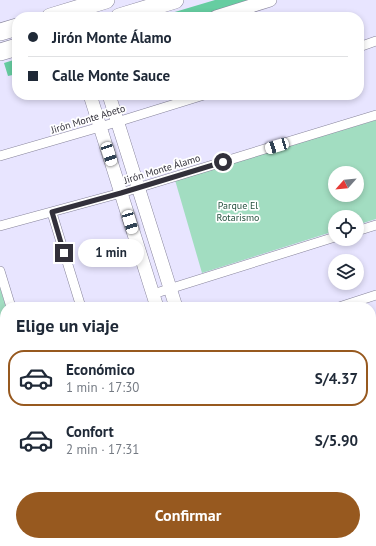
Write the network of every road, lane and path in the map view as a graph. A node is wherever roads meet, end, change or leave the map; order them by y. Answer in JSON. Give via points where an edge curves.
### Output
{"nodes":[{"id":1,"x":106,"y":0,"type":"edge"},
{"id":2,"x":175,"y":0,"type":"edge"},
{"id":3,"x":270,"y":0,"type":"edge"},
{"id":4,"x":66,"y":12,"type":"edge"},
{"id":5,"x":135,"y":12,"type":"edge"},
{"id":6,"x":232,"y":12,"type":"edge"},
{"id":7,"x":12,"y":28,"type":"edge"},
{"id":8,"x":0,"y":32,"type":"edge"},
{"id":9,"x":376,"y":41,"type":"edge"},
{"id":10,"x":364,"y":45,"type":"edge"},
{"id":11,"x":12,"y":48,"type":"edge"},
{"id":12,"x":0,"y":52,"type":"edge"},
{"id":13,"x":92,"y":100,"type":"edge"},
{"id":14,"x":111,"y":100,"type":"edge"},
{"id":15,"x":188,"y":100,"type":"edge"},
{"id":16,"x":376,"y":115,"type":"edge"},
{"id":17,"x":118,"y":122,"type":"junction"},
{"id":18,"x":100,"y":127,"type":"junction"},
{"id":19,"x":0,"y":156,"type":"edge"},
{"id":20,"x":138,"y":188,"type":"junction"},
{"id":21,"x":121,"y":193,"type":"junction"},
{"id":22,"x":52,"y":212,"type":"junction"},
{"id":23,"x":376,"y":225,"type":"edge"},
{"id":24,"x":0,"y":226,"type":"edge"},
{"id":25,"x":364,"y":229,"type":"edge"},
{"id":26,"x":328,"y":240,"type":"edge"},
{"id":27,"x":0,"y":271,"type":"edge"},
{"id":28,"x":170,"y":288,"type":"junction"},
{"id":29,"x":153,"y":294,"type":"junction"},
{"id":30,"x":376,"y":295,"type":"edge"},
{"id":31,"x":9,"y":302,"type":"edge"},
{"id":32,"x":79,"y":302,"type":"edge"},
{"id":33,"x":155,"y":302,"type":"edge"},
{"id":34,"x":174,"y":302,"type":"edge"},
{"id":35,"x":354,"y":302,"type":"edge"}],
"edges":[{"from":1,"to":4,"type":"highway"},
{"from":2,"to":5,"type":"highway"},
{"from":3,"to":6,"type":"street"},
{"from":7,"to":8,"type":"highway"},
{"from":9,"to":10,"type":"street"},
{"from":11,"to":12,"type":"highway"},
{"from":13,"to":18,"type":"street"},
{"from":14,"to":17,"type":"street"},
{"from":15,"to":17,"type":"street","name":"Jirón Monte Abeto"},
{"from":16,"to":20,"type":"street","name":"Jirón Monte Álamo"},
{"from":17,"to":18,"type":"street","name":"Jirón Monte Abeto"},
{"from":17,"to":20,"type":"street"},
{"from":18,"to":19,"type":"street","name":"Jirón Monte Abeto"},
{"from":18,"to":21,"type":"street"},
{"from":20,"to":21,"type":"street","name":"Jirón Monte Álamo"},
{"from":20,"to":28,"type":"street"},
{"from":21,"to":22,"type":"street","name":"Jirón Monte Álamo"},
{"from":21,"to":29,"type":"street"},
{"from":22,"to":24,"type":"street","name":"Jirón Monte Álamo"},
{"from":22,"to":32,"type":"street"},
{"from":23,"to":25,"type":"street"},
{"from":26,"to":28,"type":"street"},
{"from":27,"to":31,"type":"street"},
{"from":28,"to":29,"type":"street"},
{"from":28,"to":34,"type":"street"},
{"from":29,"to":33,"type":"street"},
{"from":30,"to":35,"type":"street"}]}
